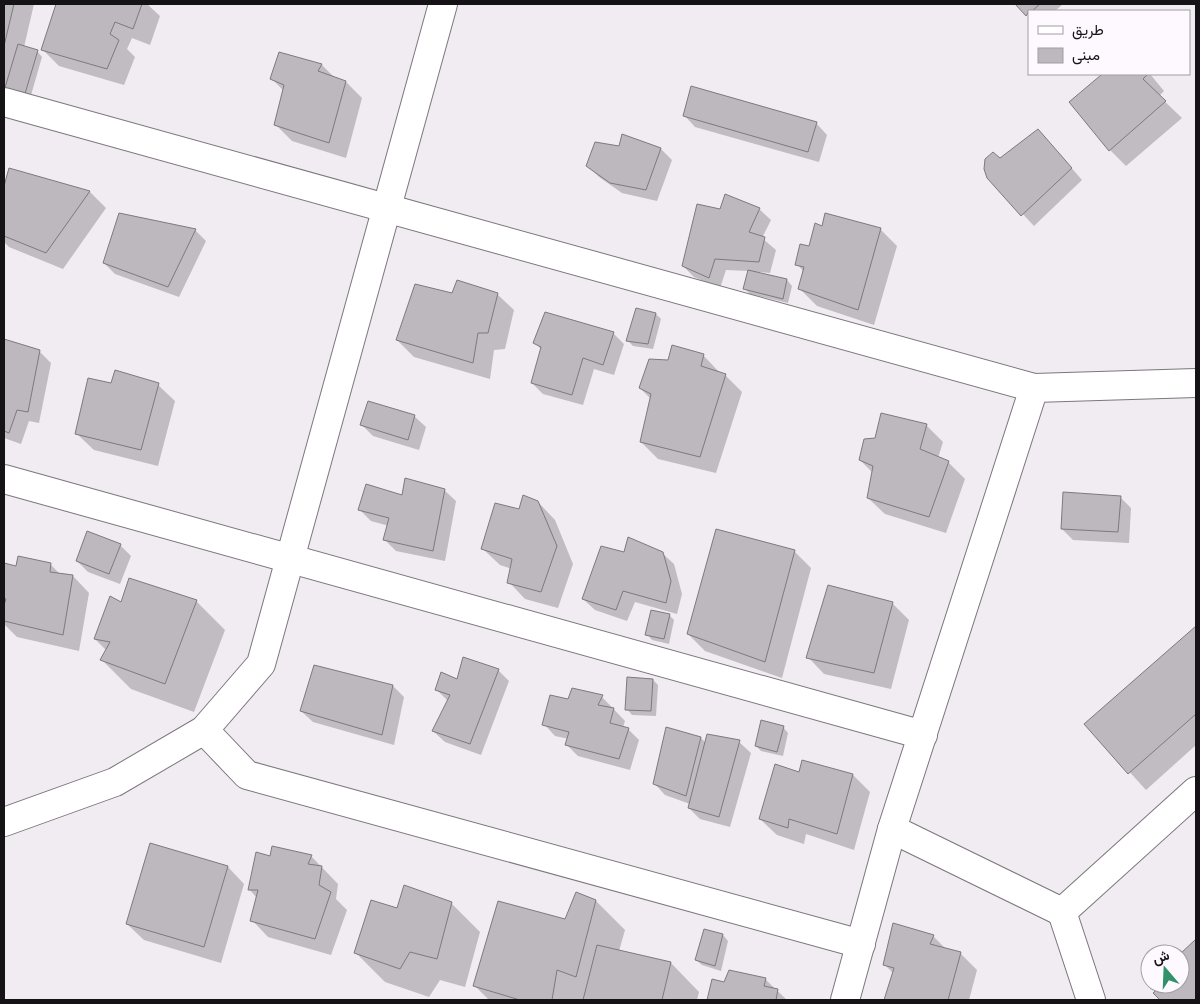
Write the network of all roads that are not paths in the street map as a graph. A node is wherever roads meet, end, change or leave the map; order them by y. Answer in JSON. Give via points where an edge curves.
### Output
{"nodes":[{"id":1,"x":443,"y":4,"type":"edge"},
{"id":2,"x":4,"y":102,"type":"edge"},
{"id":3,"x":387,"y":207,"type":"junction"},
{"id":4,"x":1196,"y":383,"type":"edge"},
{"id":5,"x":1034,"y":388,"type":"junction"},
{"id":6,"x":4,"y":479,"type":"edge"},
{"id":7,"x":290,"y":559,"type":"junction"},
{"id":8,"x":204,"y":730,"type":"junction"},
{"id":9,"x":922,"y":735,"type":"junction"},
{"id":10,"x":1196,"y":791,"type":"edge"},
{"id":11,"x":4,"y":822,"type":"edge"},
{"id":12,"x":892,"y":829,"type":"junction"},
{"id":13,"x":1062,"y":912,"type":"junction"},
{"id":14,"x":861,"y":944,"type":"junction"},
{"id":15,"x":845,"y":1000,"type":"edge"},
{"id":16,"x":1091,"y":1000,"type":"edge"}],
"edges":[{"from":1,"to":3,"type":"street"},
{"from":2,"to":3,"type":"street"},
{"from":3,"to":5,"type":"street"},
{"from":3,"to":7,"type":"street"},
{"from":4,"to":5,"type":"street"},
{"from":5,"to":9,"type":"street"},
{"from":6,"to":7,"type":"street"},
{"from":7,"to":8,"type":"street","via":[[261,664]]},
{"from":7,"to":9,"type":"street"},
{"from":8,"to":11,"type":"street","via":[[116,782]]},
{"from":8,"to":14,"type":"street","via":[[247,775]]},
{"from":9,"to":12,"type":"street"},
{"from":10,"to":13,"type":"street"},
{"from":12,"to":13,"type":"street"},
{"from":12,"to":14,"type":"street"},
{"from":13,"to":16,"type":"street"},
{"from":14,"to":15,"type":"street"}]}
